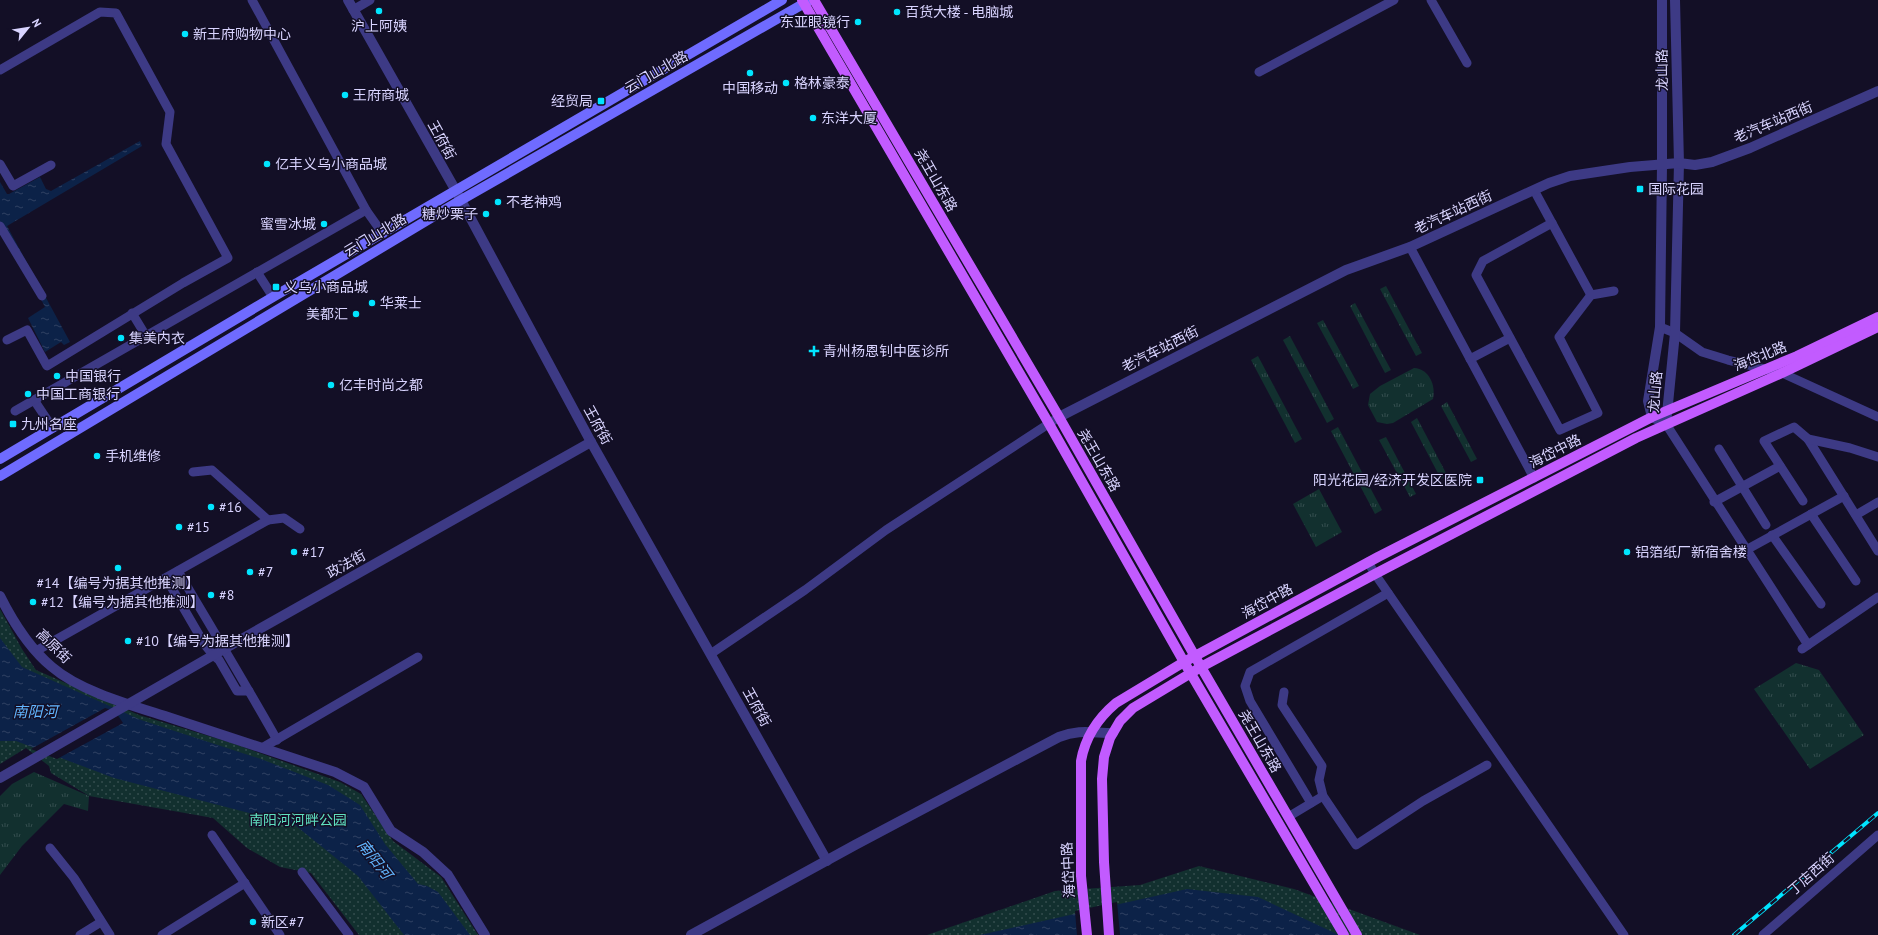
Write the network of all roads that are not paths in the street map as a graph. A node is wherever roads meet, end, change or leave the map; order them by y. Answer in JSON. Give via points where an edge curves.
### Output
{"nodes":[{"id":1,"x":252,"y":0,"type":"edge"},
{"id":2,"x":348,"y":0,"type":"edge"},
{"id":3,"x":370,"y":0,"type":"edge"},
{"id":4,"x":782,"y":0,"type":"edge"},
{"id":5,"x":814,"y":0,"type":"edge"},
{"id":6,"x":1394,"y":0,"type":"edge"},
{"id":7,"x":1431,"y":0,"type":"edge"},
{"id":8,"x":1662,"y":0,"type":"edge"},
{"id":9,"x":1675,"y":0,"type":"edge"},
{"id":10,"x":805,"y":1,"type":"edge"},
{"id":11,"x":353,"y":10,"type":"junction"},
{"id":12,"x":1467,"y":63,"type":"dead end"},
{"id":13,"x":0,"y":70,"type":"edge"},
{"id":14,"x":1259,"y":72,"type":"dead end"},
{"id":15,"x":1878,"y":91,"type":"edge"},
{"id":16,"x":1678,"y":163,"type":"junction"},
{"id":17,"x":0,"y":164,"type":"edge"},
{"id":18,"x":51,"y":165,"type":"dead end"},
{"id":19,"x":1662,"y":165,"type":"junction"},
{"id":20,"x":1534,"y":190,"type":"junction"},
{"id":21,"x":459,"y":196,"type":"junction"},
{"id":22,"x":366,"y":210,"type":"junction"},
{"id":23,"x":1552,"y":223,"type":"junction"},
{"id":24,"x":0,"y":226,"type":"edge"},
{"id":25,"x":383,"y":234,"type":"junction"},
{"id":26,"x":1410,"y":247,"type":"junction"},
{"id":27,"x":257,"y":272,"type":"junction"},
{"id":28,"x":1614,"y":291,"type":"dead end"},
{"id":29,"x":1591,"y":295,"type":"junction"},
{"id":30,"x":42,"y":296,"type":"dead end"},
{"id":31,"x":274,"y":297,"type":"junction"},
{"id":32,"x":132,"y":313,"type":"junction"},
{"id":33,"x":1878,"y":318,"type":"edge"},
{"id":34,"x":1660,"y":327,"type":"junction"},
{"id":35,"x":1878,"y":327,"type":"edge"},
{"id":36,"x":1675,"y":333,"type":"junction"},
{"id":37,"x":146,"y":336,"type":"junction"},
{"id":38,"x":1510,"y":338,"type":"junction"},
{"id":39,"x":7,"y":340,"type":"dead end"},
{"id":40,"x":1470,"y":359,"type":"junction"},
{"id":41,"x":1763,"y":370,"type":"junction"},
{"id":42,"x":1782,"y":373,"type":"junction"},
{"id":43,"x":34,"y":400,"type":"junction"},
{"id":44,"x":1666,"y":410,"type":"junction"},
{"id":45,"x":15,"y":411,"type":"dead end"},
{"id":46,"x":1059,"y":416,"type":"junction"},
{"id":47,"x":1652,"y":417,"type":"junction"},
{"id":48,"x":1878,"y":417,"type":"edge"},
{"id":49,"x":1048,"y":422,"type":"junction"},
{"id":50,"x":1666,"y":424,"type":"junction"},
{"id":51,"x":52,"y":427,"type":"junction"},
{"id":52,"x":1808,"y":439,"type":"junction"},
{"id":53,"x":591,"y":442,"type":"junction"},
{"id":54,"x":1719,"y":449,"type":"dead end"},
{"id":55,"x":1877,"y":458,"type":"edge"},
{"id":56,"x":0,"y":459,"type":"edge"},
{"id":57,"x":1780,"y":466,"type":"junction"},
{"id":58,"x":193,"y":472,"type":"dead end"},
{"id":59,"x":0,"y":476,"type":"edge"},
{"id":60,"x":1534,"y":478,"type":"junction"},
{"id":61,"x":1844,"y":496,"type":"junction"},
{"id":62,"x":1803,"y":500,"type":"dead end"},
{"id":63,"x":1714,"y":502,"type":"junction"},
{"id":64,"x":1878,"y":502,"type":"edge"},
{"id":65,"x":1811,"y":514,"type":"junction"},
{"id":66,"x":1856,"y":515,"type":"junction"},
{"id":67,"x":268,"y":520,"type":"junction"},
{"id":68,"x":1766,"y":525,"type":"dead end"},
{"id":69,"x":300,"y":529,"type":"dead end"},
{"id":70,"x":1772,"y":535,"type":"junction"},
{"id":71,"x":1746,"y":550,"type":"junction"},
{"id":72,"x":1878,"y":551,"type":"edge"},
{"id":73,"x":1368,"y":562,"type":"junction"},
{"id":74,"x":178,"y":571,"type":"junction"},
{"id":75,"x":1375,"y":574,"type":"junction"},
{"id":76,"x":166,"y":578,"type":"junction"},
{"id":77,"x":1856,"y":581,"type":"dead end"},
{"id":78,"x":1388,"y":593,"type":"junction"},
{"id":79,"x":0,"y":596,"type":"edge"},
{"id":80,"x":1878,"y":597,"type":"edge"},
{"id":81,"x":1821,"y":604,"type":"dead end"},
{"id":82,"x":224,"y":649,"type":"junction"},
{"id":83,"x":36,"y":651,"type":"junction"},
{"id":84,"x":712,"y":653,"type":"junction"},
{"id":85,"x":213,"y":655,"type":"junction"},
{"id":86,"x":1195,"y":656,"type":"junction"},
{"id":87,"x":418,"y":657,"type":"dead end"},
{"id":88,"x":1184,"y":662,"type":"junction"},
{"id":89,"x":1201,"y":668,"type":"junction"},
{"id":90,"x":1190,"y":674,"type":"junction"},
{"id":91,"x":249,"y":691,"type":"junction"},
{"id":92,"x":1284,"y":692,"type":"dead end"},
{"id":93,"x":128,"y":704,"type":"junction"},
{"id":94,"x":1091,"y":731,"type":"junction"},
{"id":95,"x":1113,"y":733,"type":"junction"},
{"id":96,"x":277,"y":740,"type":"junction"},
{"id":97,"x":262,"y":748,"type":"junction"},
{"id":98,"x":1487,"y":765,"type":"dead end"},
{"id":99,"x":0,"y":778,"type":"edge"},
{"id":100,"x":1323,"y":796,"type":"junction"},
{"id":101,"x":1311,"y":803,"type":"junction"},
{"id":102,"x":1290,"y":821,"type":"junction"},
{"id":103,"x":212,"y":835,"type":"dead end"},
{"id":104,"x":1878,"y":835,"type":"edge"},
{"id":105,"x":50,"y":848,"type":"dead end"},
{"id":106,"x":827,"y":861,"type":"junction"},
{"id":107,"x":302,"y":872,"type":"dead end"},
{"id":108,"x":245,"y":883,"type":"junction"},
{"id":109,"x":101,"y":922,"type":"junction"},
{"id":110,"x":80,"y":935,"type":"edge"},
{"id":111,"x":110,"y":935,"type":"edge"},
{"id":112,"x":162,"y":935,"type":"edge"},
{"id":113,"x":280,"y":935,"type":"edge"},
{"id":114,"x":349,"y":935,"type":"edge"},
{"id":115,"x":485,"y":935,"type":"edge"},
{"id":116,"x":691,"y":935,"type":"edge"},
{"id":117,"x":1087,"y":935,"type":"edge"},
{"id":118,"x":1109,"y":935,"type":"edge"},
{"id":119,"x":1344,"y":935,"type":"edge"},
{"id":120,"x":1357,"y":935,"type":"edge"},
{"id":121,"x":1624,"y":935,"type":"edge"},
{"id":122,"x":1763,"y":935,"type":"edge"}],
"edges":[{"from":1,"to":22,"type":"street"},
{"from":2,"to":11,"type":"street","name":"王府街"},
{"from":3,"to":11,"type":"street"},
{"from":4,"to":21,"type":"main road","name":"云门山北路"},
{"from":5,"to":46,"type":"main road","name":"尧王山东路"},
{"from":6,"to":14,"type":"street"},
{"from":7,"to":12,"type":"street"},
{"from":8,"to":19,"type":"street","name":"龙山路"},
{"from":9,"to":16,"type":"street","name":"龙山路"},
{"from":10,"to":21,"type":"main road","name":"云门山北路"},
{"from":10,"to":49,"type":"main road","name":"尧王山东路"},
{"from":11,"to":21,"type":"street","name":"王府街"},
{"from":13,"to":32,"type":"street","via":[[100,12],[116,13],[170,112],[166,144],[228,258]]},
{"from":15,"to":16,"type":"street","name":"老汽车站西街","via":[[1778,136],[1712,162],[1695,165]]},
{"from":16,"to":19,"type":"street","name":"老汽车站西街"},
{"from":16,"to":36,"type":"street","name":"龙山路"},
{"from":17,"to":18,"type":"street","via":[[13,186]]},
{"from":19,"to":20,"type":"street","name":"老汽车站西街","via":[[1630,166],[1570,176]]},
{"from":19,"to":34,"type":"street","name":"龙山路"},
{"from":20,"to":23,"type":"street"},
{"from":20,"to":26,"type":"street","name":"老汽车站西街"},
{"from":21,"to":25,"type":"main road","name":"云门山北路"},
{"from":21,"to":53,"type":"street","name":"王府街"},
{"from":21,"to":59,"type":"main road","name":"云门山北路"},
{"from":22,"to":25,"type":"street"},
{"from":22,"to":27,"type":"street"},
{"from":23,"to":29,"type":"street"},
{"from":23,"to":38,"type":"street","via":[[1483,261],[1476,275]]},
{"from":24,"to":30,"type":"street"},
{"from":25,"to":31,"type":"main road","name":"云门山北路"},
{"from":26,"to":40,"type":"street"},
{"from":26,"to":46,"type":"street","name":"老汽车站西街","via":[[1346,270]]},
{"from":27,"to":31,"type":"street"},
{"from":27,"to":37,"type":"street"},
{"from":28,"to":29,"type":"street"},
{"from":29,"to":38,"type":"street","via":[[1559,337],[1598,413],[1560,430]]},
{"from":31,"to":51,"type":"main road","name":"云门山北路"},
{"from":32,"to":37,"type":"street"},
{"from":32,"to":39,"type":"street","via":[[47,366],[27,330]]},
{"from":33,"to":41,"type":"main road","name":"海岱北路"},
{"from":34,"to":36,"type":"street"},
{"from":34,"to":47,"type":"street","name":"龙山路","via":[[1648,401]]},
{"from":35,"to":42,"type":"main road","name":"海岱北路"},
{"from":36,"to":41,"type":"street","via":[[1702,352]]},
{"from":36,"to":44,"type":"street","name":"龙山路"},
{"from":37,"to":43,"type":"street"},
{"from":38,"to":40,"type":"street"},
{"from":40,"to":60,"type":"street"},
{"from":41,"to":42,"type":"street"},
{"from":41,"to":44,"type":"main road","name":"海岱北路"},
{"from":42,"to":48,"type":"street"},
{"from":42,"to":50,"type":"main road","name":"海岱北路"},
{"from":43,"to":45,"type":"street"},
{"from":43,"to":51,"type":"street"},
{"from":44,"to":47,"type":"main road","name":"海岱北路"},
{"from":44,"to":50,"type":"street","name":"龙山路"},
{"from":46,"to":49,"type":"street"},
{"from":46,"to":86,"type":"main road","name":"尧王山东路"},
{"from":47,"to":50,"type":"street","name":"龙山路"},
{"from":47,"to":60,"type":"main road","name":"海岱中路"},
{"from":49,"to":84,"type":"street","via":[[886,530],[805,590]]},
{"from":49,"to":88,"type":"main road","name":"尧王山东路"},
{"from":50,"to":63,"type":"street"},
{"from":50,"to":75,"type":"main road","name":"海岱中路"},
{"from":51,"to":56,"type":"main road","name":"云门山北路"},
{"from":52,"to":55,"type":"street","via":[[1850,448]]},
{"from":52,"to":57,"type":"street","via":[[1794,427],[1764,441]]},
{"from":52,"to":61,"type":"street"},
{"from":53,"to":82,"type":"street","name":"政法街"},
{"from":53,"to":84,"type":"street","name":"王府街"},
{"from":54,"to":68,"type":"street"},
{"from":57,"to":62,"type":"street"},
{"from":57,"to":63,"type":"street"},
{"from":58,"to":67,"type":"street","via":[[212,470]]},
{"from":60,"to":73,"type":"main road","name":"海岱中路"},
{"from":61,"to":65,"type":"street"},
{"from":61,"to":66,"type":"street"},
{"from":63,"to":71,"type":"street"},
{"from":64,"to":66,"type":"street"},
{"from":65,"to":70,"type":"street"},
{"from":65,"to":77,"type":"street"},
{"from":66,"to":72,"type":"street"},
{"from":67,"to":69,"type":"street","via":[[284,518]]},
{"from":67,"to":74,"type":"street"},
{"from":70,"to":71,"type":"street"},
{"from":70,"to":81,"type":"street"},
{"from":71,"to":80,"type":"street","via":[[1805,647]]},
{"from":73,"to":75,"type":"street"},
{"from":73,"to":86,"type":"main road","name":"海岱中路"},
{"from":74,"to":76,"type":"street"},
{"from":74,"to":82,"type":"street"},
{"from":75,"to":78,"type":"street"},
{"from":75,"to":89,"type":"main road","name":"海岱中路"},
{"from":76,"to":83,"type":"street"},
{"from":76,"to":85,"type":"street"},
{"from":78,"to":101,"type":"street","via":[[1250,672],[1245,686],[1250,701]]},
{"from":78,"to":121,"type":"street"},
{"from":79,"to":83,"type":"street","name":"高原街","via":[[8,613]]},
{"from":82,"to":85,"type":"street","name":"政法街"},
{"from":82,"to":91,"type":"street"},
{"from":83,"to":93,"type":"street","name":"高原街","via":[[68,678]]},
{"from":84,"to":106,"type":"street","name":"王府街"},
{"from":85,"to":91,"type":"street","via":[[237,691]]},
{"from":85,"to":93,"type":"street","name":"政法街"},
{"from":86,"to":88,"type":"main road","name":"海岱中路"},
{"from":86,"to":89,"type":"main road","name":"尧王山东路"},
{"from":87,"to":96,"type":"street"},
{"from":88,"to":90,"type":"main road","name":"尧王山东路"},
{"from":88,"to":94,"type":"main road","name":"海岱中路","via":[[1119,701]]},
{"from":89,"to":90,"type":"main road","name":"海岱中路"},
{"from":89,"to":102,"type":"main road","name":"尧王山东路"},
{"from":90,"to":95,"type":"main road","name":"海岱中路","via":[[1133,708],[1120,721]]},
{"from":90,"to":119,"type":"main road","name":"尧王山东路"},
{"from":91,"to":96,"type":"street"},
{"from":92,"to":100,"type":"street","via":[[1282,705],[1322,766],[1319,780]]},
{"from":93,"to":97,"type":"street","name":"高原街"},
{"from":93,"to":99,"type":"street","name":"政法街"},
{"from":94,"to":95,"type":"street"},
{"from":94,"to":106,"type":"street","via":[[1059,737]]},
{"from":94,"to":117,"type":"main road","name":"海岱中路","via":[[1083,748],[1080,780],[1081,876]]},
{"from":95,"to":118,"type":"main road","name":"海岱中路","via":[[1104,756],[1102,779]]},
{"from":96,"to":97,"type":"street"},
{"from":97,"to":115,"type":"street","name":"高原街","via":[[335,772],[364,787],[391,831],[423,852],[448,875]]},
{"from":98,"to":100,"type":"street","via":[[1416,805],[1356,845]]},
{"from":100,"to":101,"type":"street"},
{"from":101,"to":102,"type":"street"},
{"from":102,"to":120,"type":"main road","name":"尧王山东路"},
{"from":103,"to":108,"type":"street"},
{"from":104,"to":122,"type":"street","name":"丁店西街"},
{"from":105,"to":109,"type":"street","via":[[74,878]]},
{"from":106,"to":116,"type":"street"},
{"from":107,"to":114,"type":"street"},
{"from":108,"to":112,"type":"street"},
{"from":108,"to":113,"type":"street"},
{"from":109,"to":110,"type":"street"},
{"from":109,"to":111,"type":"street"}]}
